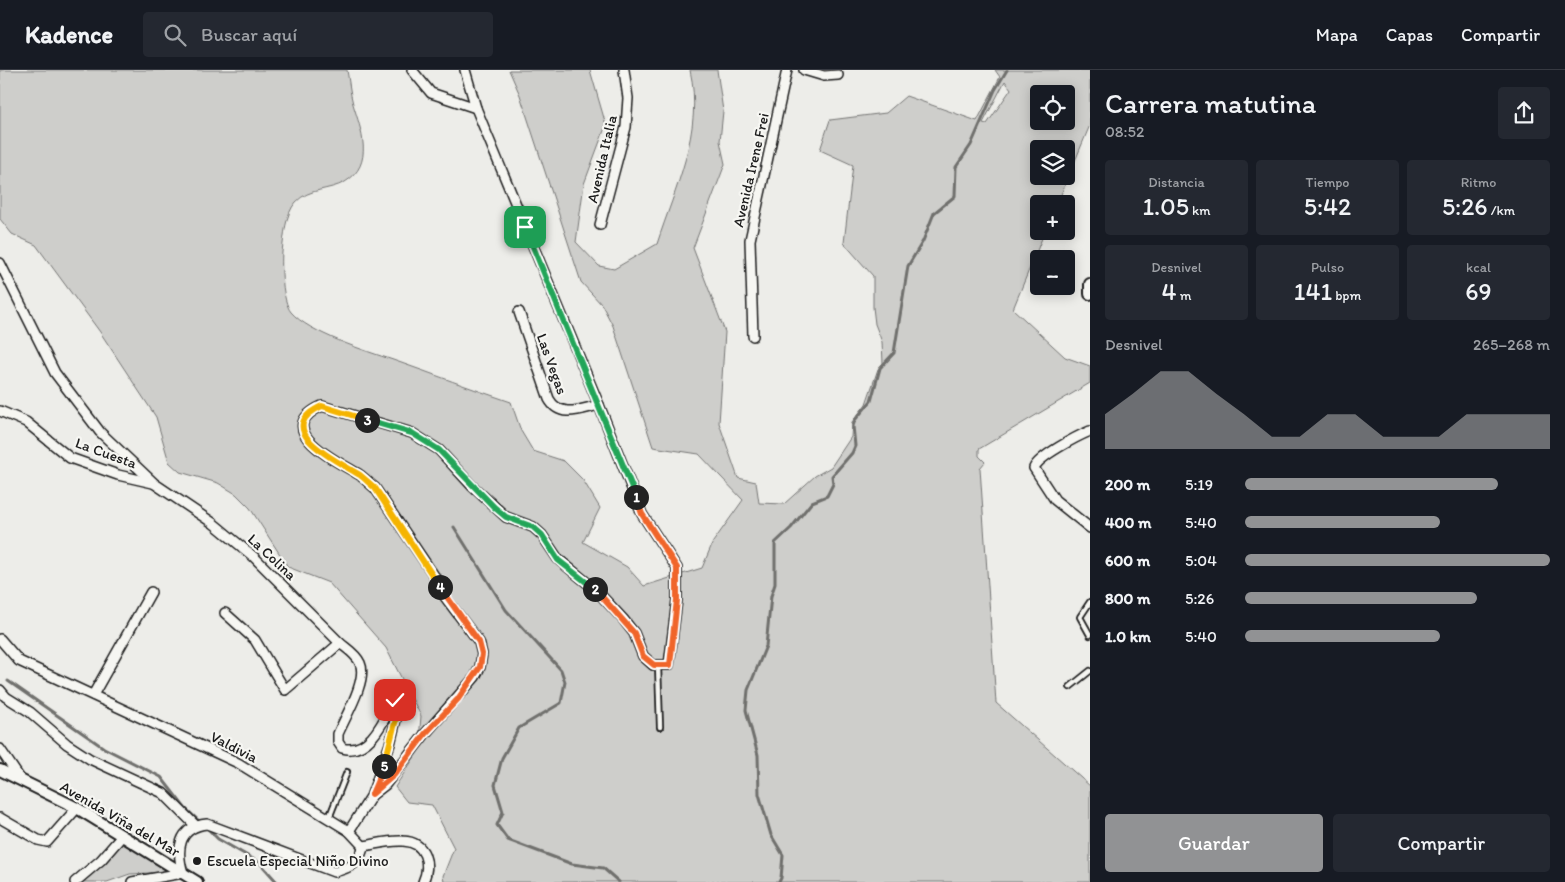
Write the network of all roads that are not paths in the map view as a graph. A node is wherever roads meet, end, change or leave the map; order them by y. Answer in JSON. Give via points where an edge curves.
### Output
{"nodes":[{"id":1,"x":412,"y":70,"type":"edge"},
{"id":2,"x":465,"y":70,"type":"edge"},
{"id":3,"x":624,"y":70,"type":"edge"},
{"id":4,"x":786,"y":70,"type":"edge"},
{"id":5,"x":804,"y":70,"type":"edge"},
{"id":6,"x":838,"y":75,"type":"dead end"},
{"id":7,"x":476,"y":108,"type":"junction"},
{"id":8,"x":600,"y":224,"type":"dead end"},
{"id":9,"x":0,"y":263,"type":"edge"},
{"id":10,"x":1090,"y":284,"type":"edge"},
{"id":11,"x":1090,"y":294,"type":"edge"},
{"id":12,"x":519,"y":312,"type":"dead end"},
{"id":13,"x":753,"y":336,"type":"dead end"},
{"id":14,"x":599,"y":405,"type":"junction"},
{"id":15,"x":0,"y":411,"type":"edge"},
{"id":16,"x":1090,"y":431,"type":"edge"},
{"id":17,"x":155,"y":484,"type":"junction"},
{"id":18,"x":1090,"y":528,"type":"edge"},
{"id":19,"x":150,"y":592,"type":"dead end"},
{"id":20,"x":1090,"y":602,"type":"edge"},
{"id":21,"x":225,"y":613,"type":"dead end"},
{"id":22,"x":1090,"y":635,"type":"edge"},
{"id":23,"x":0,"y":639,"type":"edge"},
{"id":24,"x":340,"y":643,"type":"junction"},
{"id":25,"x":658,"y":665,"type":"junction"},
{"id":26,"x":1090,"y":671,"type":"edge"},
{"id":27,"x":1070,"y":686,"type":"dead end"},
{"id":28,"x":0,"y":690,"type":"edge"},
{"id":29,"x":93,"y":695,"type":"junction"},
{"id":30,"x":660,"y":727,"type":"dead end"},
{"id":31,"x":0,"y":749,"type":"edge"},
{"id":32,"x":0,"y":770,"type":"edge"},
{"id":33,"x":347,"y":772,"type":"dead end"},
{"id":34,"x":22,"y":782,"type":"junction"},
{"id":35,"x":372,"y":794,"type":"junction"},
{"id":36,"x":77,"y":808,"type":"junction"},
{"id":37,"x":0,"y":818,"type":"edge"},
{"id":38,"x":328,"y":818,"type":"junction"},
{"id":39,"x":195,"y":825,"type":"junction"},
{"id":40,"x":349,"y":831,"type":"junction"},
{"id":41,"x":122,"y":836,"type":"junction"},
{"id":42,"x":363,"y":846,"type":"junction"},
{"id":43,"x":183,"y":873,"type":"junction"},
{"id":44,"x":75,"y":882,"type":"edge"},
{"id":45,"x":132,"y":882,"type":"edge"},
{"id":46,"x":198,"y":882,"type":"edge"},
{"id":47,"x":423,"y":882,"type":"edge"}],
"edges":[{"from":1,"to":7,"type":"street","via":[[431,93]]},
{"from":2,"to":7,"type":"street"},
{"from":3,"to":8,"type":"street","name":"Avenida Italia","via":[[628,98],[626,127]]},
{"from":4,"to":13,"type":"street","name":"Avenida Irene Frei","via":[[750,240]]},
{"from":5,"to":6,"type":"street","via":[[824,76]]},
{"from":7,"to":14,"type":"street"},
{"from":9,"to":17,"type":"street","name":"La Colina","via":[[55,373],[69,394],[106,438]]},
{"from":10,"to":11,"type":"street"},
{"from":12,"to":14,"type":"street","name":"Las Vegas","via":[[548,399],[554,408],[565,412]]},
{"from":14,"to":25,"type":"street","via":[[642,514],[677,568],[670,665]]},
{"from":15,"to":17,"type":"street","name":"La Cuesta","via":[[26,422],[70,458]]},
{"from":16,"to":18,"type":"street","via":[[1047,455],[1034,468],[1055,500]]},
{"from":17,"to":24,"type":"street","name":"La Colina","via":[[234,540]]},
{"from":19,"to":29,"type":"street"},
{"from":20,"to":22,"type":"lane","via":[[1080,617]]},
{"from":21,"to":24,"type":"street","via":[[254,640],[285,690]]},
{"from":23,"to":29,"type":"street","name":"Valdivia","via":[[19,661]]},
{"from":24,"to":35,"type":"street","name":"La Colina","via":[[354,654],[362,674],[338,734],[342,748],[355,748],[367,742],[394,701],[397,699],[399,702],[385,764]]},
{"from":25,"to":30,"type":"lane"},
{"from":25,"to":35,"type":"street","via":[[643,656],[634,633],[623,619],[596,590],[558,560],[542,535],[533,527],[506,517],[439,450],[412,433],[322,406],[304,419],[309,441],[375,488],[445,596],[473,632],[482,654],[476,677],[385,785]]},
{"from":26,"to":27,"type":"lane"},
{"from":28,"to":39,"type":"street","via":[[90,759],[163,793]]},
{"from":29,"to":38,"type":"street","name":"Valdivia","via":[[238,763]]},
{"from":31,"to":34,"type":"street"},
{"from":32,"to":34,"type":"street","name":"Avenida Viña del Mar"},
{"from":33,"to":38,"type":"lane"},
{"from":34,"to":36,"type":"street","name":"Avenida Viña del Mar"},
{"from":35,"to":40,"type":"street"},
{"from":36,"to":37,"type":"street","via":[[47,842]]},
{"from":36,"to":41,"type":"street","name":"Avenida Viña del Mar"},
{"from":38,"to":40,"type":"street","name":"Valdivia"},
{"from":39,"to":42,"type":"street","via":[[207,824],[334,872],[356,862],[362,855]]},
{"from":39,"to":43,"type":"street","via":[[185,834],[179,847],[178,857]]},
{"from":40,"to":42,"type":"street","name":"Valdivia"},
{"from":41,"to":43,"type":"street","name":"Avenida Viña del Mar"},
{"from":41,"to":44,"type":"street"},
{"from":42,"to":47,"type":"street","via":[[404,840],[416,844],[426,853],[428,865]]},
{"from":43,"to":45,"type":"street"},
{"from":43,"to":46,"type":"street","name":"Avenida Viña del Mar"}]}
